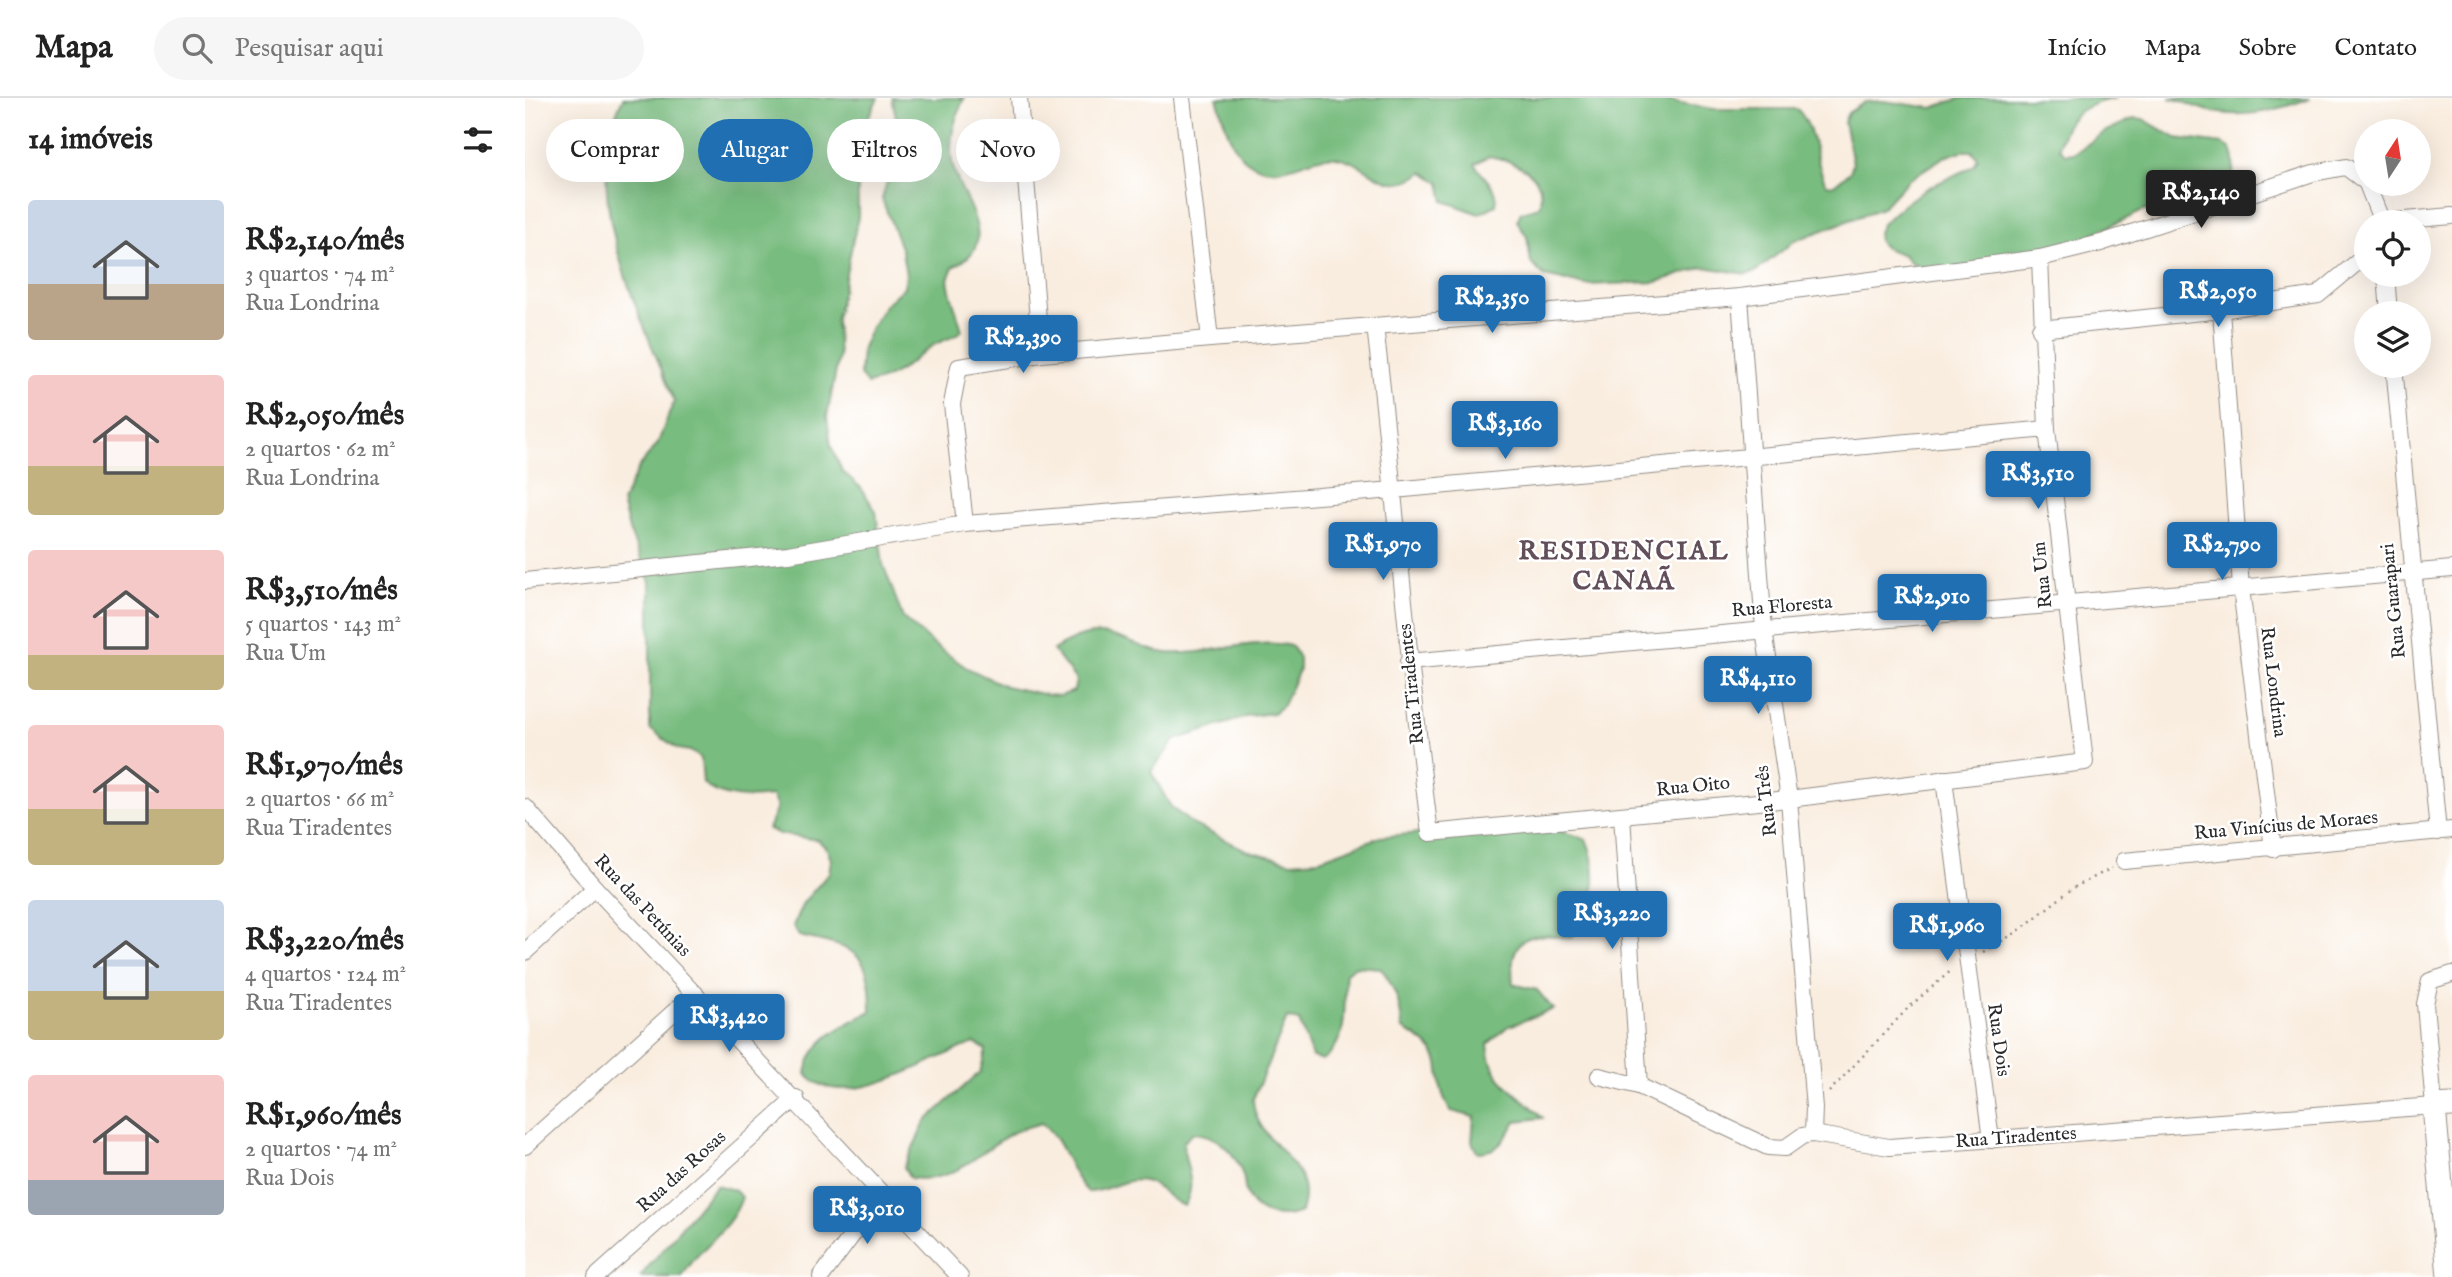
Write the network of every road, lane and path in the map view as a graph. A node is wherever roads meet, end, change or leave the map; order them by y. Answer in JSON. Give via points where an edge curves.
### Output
{"nodes":[{"id":1,"x":1019,"y":98,"type":"edge"},
{"id":2,"x":1182,"y":98,"type":"edge"},
{"id":3,"x":2354,"y":173,"type":"edge"},
{"id":4,"x":2452,"y":216,"type":"edge"},
{"id":5,"x":2431,"y":218,"type":"edge"},
{"id":6,"x":2040,"y":258,"type":"junction"},
{"id":7,"x":2354,"y":265,"type":"edge"},
{"id":8,"x":1740,"y":297,"type":"junction"},
{"id":9,"x":2221,"y":310,"type":"junction"},
{"id":10,"x":1375,"y":326,"type":"junction"},
{"id":11,"x":2041,"y":329,"type":"junction"},
{"id":12,"x":1210,"y":339,"type":"junction"},
{"id":13,"x":1041,"y":354,"type":"junction"},
{"id":14,"x":2395,"y":378,"type":"edge"},
{"id":15,"x":2047,"y":429,"type":"junction"},
{"id":16,"x":1751,"y":456,"type":"junction"},
{"id":17,"x":1394,"y":490,"type":"junction"},
{"id":18,"x":965,"y":524,"type":"junction"},
{"id":19,"x":2452,"y":569,"type":"edge"},
{"id":20,"x":2412,"y":572,"type":"junction"},
{"id":21,"x":525,"y":581,"type":"edge"},
{"id":22,"x":2241,"y":587,"type":"junction"},
{"id":23,"x":2067,"y":603,"type":"junction"},
{"id":24,"x":1764,"y":630,"type":"junction"},
{"id":25,"x":1408,"y":662,"type":"junction"},
{"id":26,"x":2085,"y":762,"type":"joint"},
{"id":27,"x":1944,"y":779,"type":"junction"},
{"id":28,"x":1789,"y":799,"type":"junction"},
{"id":29,"x":525,"y":807,"type":"edge"},
{"id":30,"x":1622,"y":815,"type":"junction"},
{"id":31,"x":2445,"y":831,"type":"edge"},
{"id":32,"x":1430,"y":834,"type":"joint"},
{"id":33,"x":2273,"y":849,"type":"junction"},
{"id":34,"x":2124,"y":861,"type":"dead end"},
{"id":35,"x":596,"y":888,"type":"junction"},
{"id":36,"x":525,"y":952,"type":"edge"},
{"id":37,"x":2452,"y":974,"type":"edge"},
{"id":38,"x":695,"y":993,"type":"junction"},
{"id":39,"x":1599,"y":1076,"type":"dead end"},
{"id":40,"x":1639,"y":1086,"type":"junction"},
{"id":41,"x":796,"y":1098,"type":"junction"},
{"id":42,"x":2443,"y":1105,"type":"edge"},
{"id":43,"x":1813,"y":1134,"type":"junction"},
{"id":44,"x":1991,"y":1140,"type":"junction"},
{"id":45,"x":525,"y":1146,"type":"edge"},
{"id":46,"x":883,"y":1194,"type":"junction"},
{"id":47,"x":596,"y":1277,"type":"edge"},
{"id":48,"x":821,"y":1277,"type":"edge"},
{"id":49,"x":960,"y":1277,"type":"edge"},
{"id":50,"x":2449,"y":1277,"type":"edge"}],
"edges":[{"from":1,"to":13,"type":"street"},
{"from":2,"to":12,"type":"street"},
{"from":3,"to":6,"type":"street","via":[[2346,167],[2313,173],[2101,243]]},
{"from":4,"to":5,"type":"street"},
{"from":6,"to":8,"type":"street"},
{"from":6,"to":11,"type":"street","name":"Rua Um"},
{"from":7,"to":9,"type":"street","via":[[2318,295]]},
{"from":8,"to":10,"type":"street"},
{"from":8,"to":16,"type":"street","name":"Rua Três"},
{"from":9,"to":11,"type":"street"},
{"from":9,"to":22,"type":"street","name":"Rua Londrina"},
{"from":10,"to":12,"type":"street"},
{"from":10,"to":17,"type":"street","name":"Rua Tiradentes"},
{"from":11,"to":15,"type":"street","name":"Rua Um"},
{"from":12,"to":13,"type":"street"},
{"from":13,"to":18,"type":"street","via":[[959,367],[952,404]]},
{"from":14,"to":20,"type":"street","name":"Rua Guarapari"},
{"from":15,"to":16,"type":"street"},
{"from":15,"to":23,"type":"street","name":"Rua Um"},
{"from":16,"to":17,"type":"street"},
{"from":16,"to":24,"type":"street","name":"Rua Três"},
{"from":17,"to":18,"type":"street"},
{"from":17,"to":25,"type":"street","name":"Rua Tiradentes"},
{"from":18,"to":21,"type":"street","via":[[788,554]]},
{"from":19,"to":20,"type":"street","name":"Rua Floresta"},
{"from":20,"to":22,"type":"street","name":"Rua Floresta"},
{"from":20,"to":31,"type":"street","name":"Rua Guarapari"},
{"from":22,"to":23,"type":"street","name":"Rua Floresta"},
{"from":22,"to":33,"type":"street","name":"Rua Londrina"},
{"from":23,"to":24,"type":"street","name":"Rua Floresta"},
{"from":23,"to":26,"type":"street","name":"Rua Um"},
{"from":24,"to":25,"type":"street","name":"Rua Floresta"},
{"from":24,"to":28,"type":"street","name":"Rua Três"},
{"from":25,"to":32,"type":"street","name":"Rua Tiradentes"},
{"from":26,"to":27,"type":"street","name":"Rua Oito"},
{"from":27,"to":28,"type":"street","name":"Rua Oito"},
{"from":27,"to":44,"type":"street","name":"Rua Dois"},
{"from":28,"to":30,"type":"street","name":"Rua Oito"},
{"from":28,"to":43,"type":"street","name":"Rua Três"},
{"from":29,"to":35,"type":"street","name":"Rua das Petúnias"},
{"from":30,"to":32,"type":"street","name":"Rua Oito"},
{"from":30,"to":40,"type":"street"},
{"from":31,"to":33,"type":"street","name":"Rua Vinícius de Moraes"},
{"from":33,"to":34,"type":"street","name":"Rua Vinícius de Moraes"},
{"from":35,"to":36,"type":"street"},
{"from":35,"to":38,"type":"street","name":"Rua das Petúnias"},
{"from":37,"to":42,"type":"street","via":[[2430,981],[2425,1004]]},
{"from":38,"to":41,"type":"street","name":"Rua das Petúnias"},
{"from":38,"to":45,"type":"street"},
{"from":39,"to":40,"type":"street"},
{"from":40,"to":43,"type":"street","via":[[1768,1147],[1785,1148],[1801,1136]]},
{"from":41,"to":46,"type":"street","name":"Rua das Petúnias"},
{"from":41,"to":47,"type":"street","name":"Rua das Rosas"},
{"from":42,"to":44,"type":"street","name":"Rua Tiradentes"},
{"from":42,"to":50,"type":"street"},
{"from":43,"to":44,"type":"street","name":"Rua Tiradentes","via":[[1889,1147]]},
{"from":46,"to":48,"type":"street"},
{"from":46,"to":49,"type":"street","name":"Rua das Petúnias"}]}
